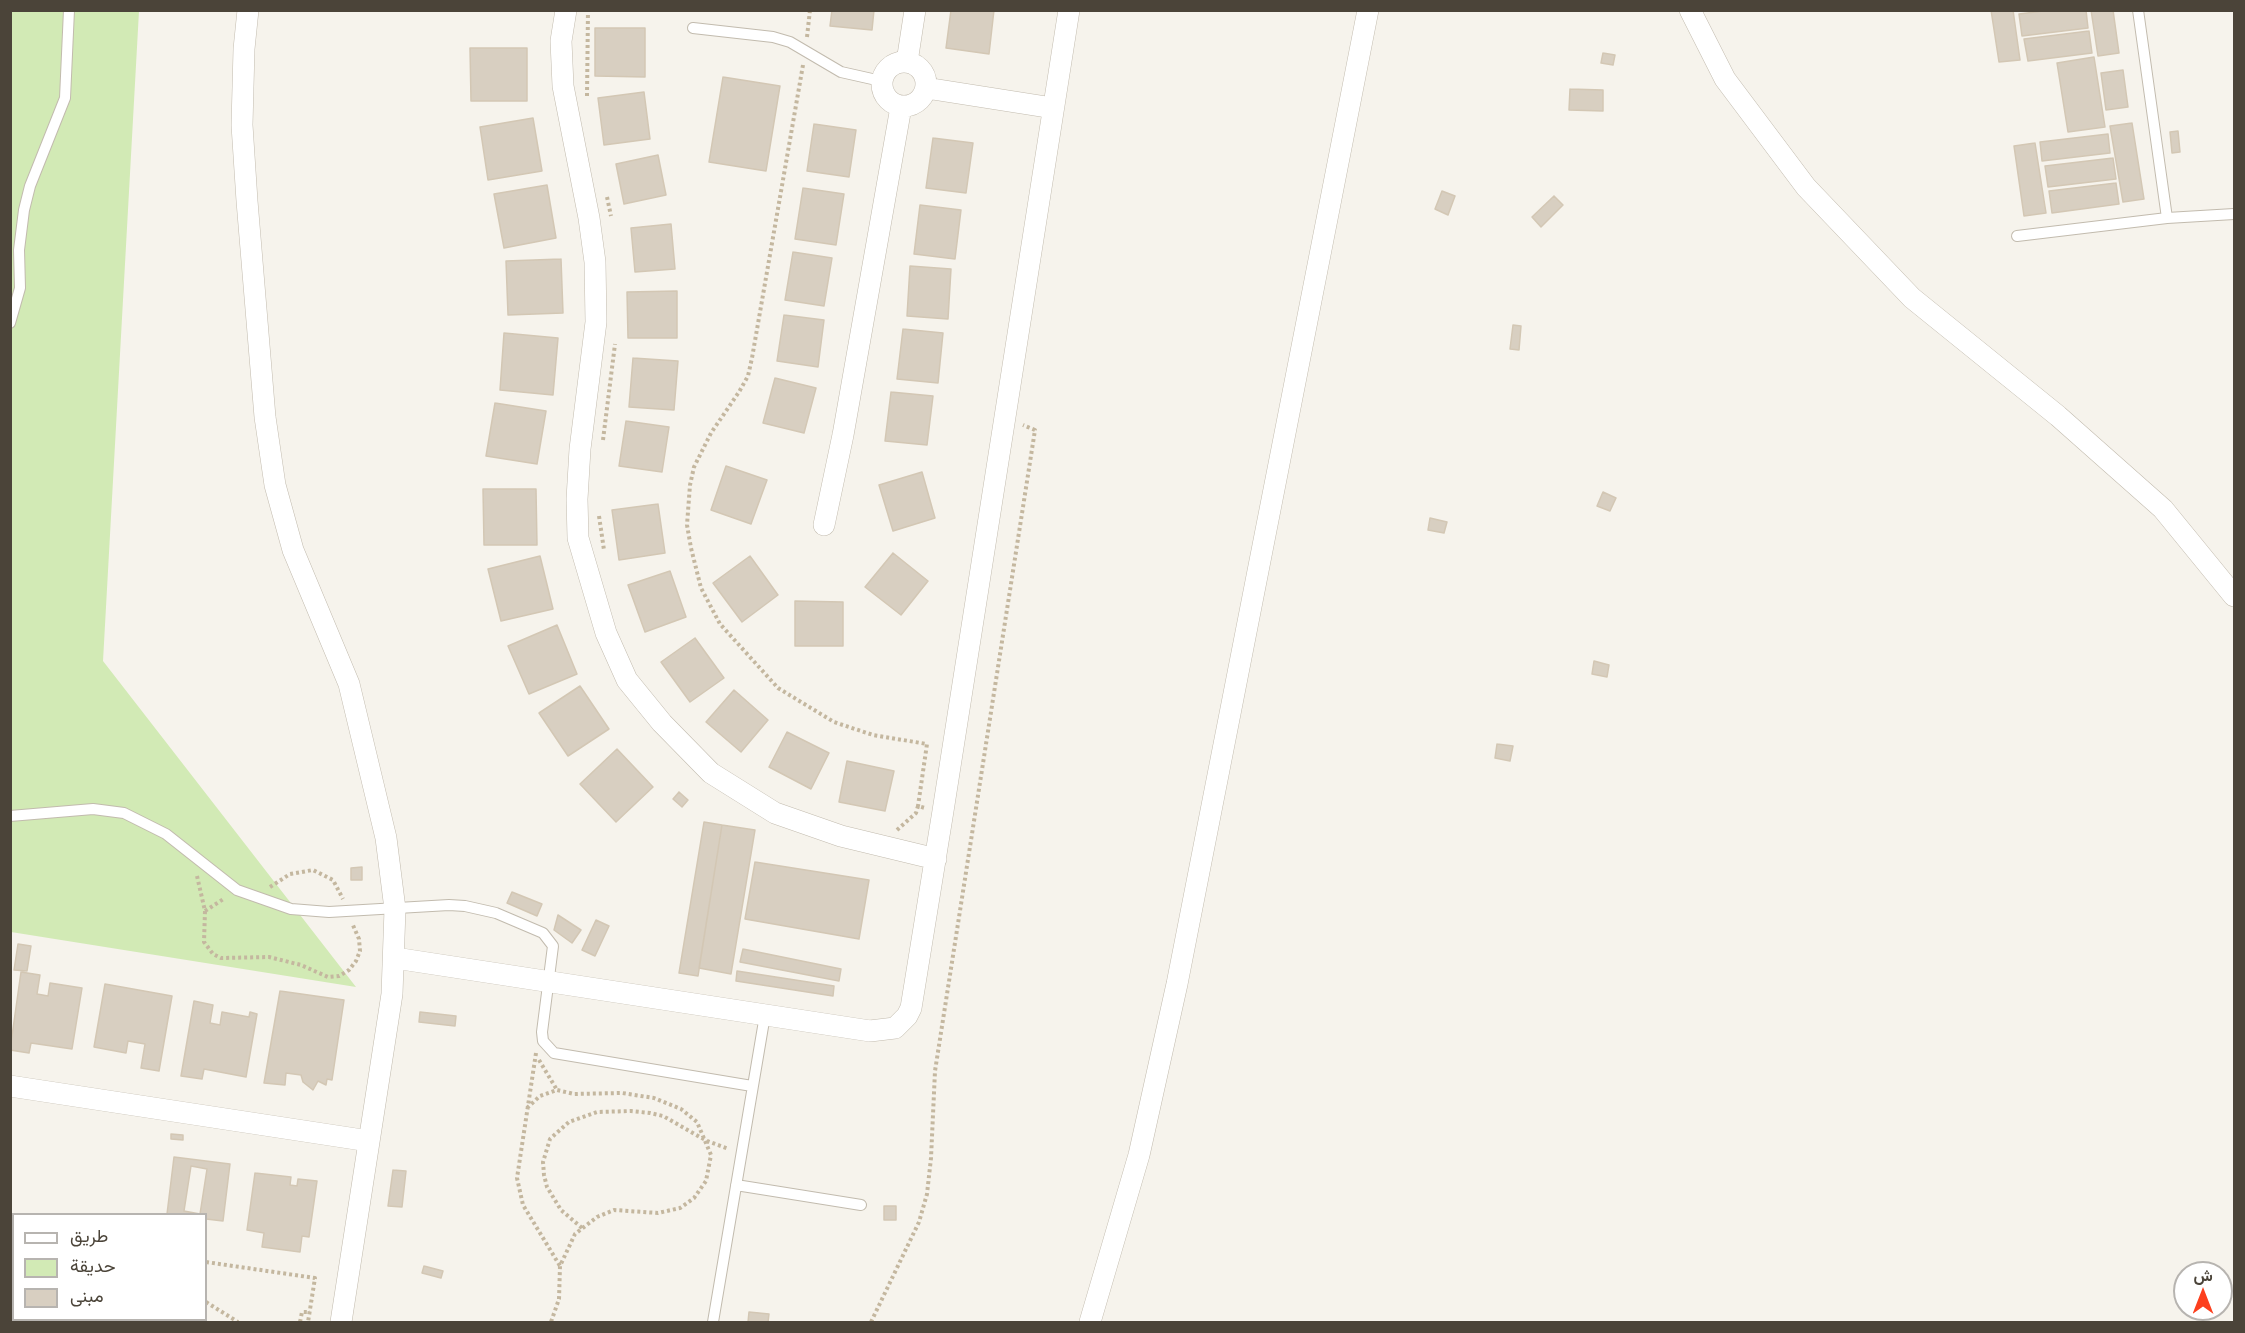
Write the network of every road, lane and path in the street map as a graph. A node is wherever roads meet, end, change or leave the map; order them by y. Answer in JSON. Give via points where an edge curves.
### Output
{"nodes":[{"id":1,"x":69,"y":10,"type":"edge"},
{"id":2,"x":248,"y":10,"type":"edge"},
{"id":3,"x":566,"y":10,"type":"edge"},
{"id":4,"x":588,"y":10,"type":"edge"},
{"id":5,"x":810,"y":10,"type":"edge"},
{"id":6,"x":915,"y":10,"type":"edge"},
{"id":7,"x":1069,"y":10,"type":"edge"},
{"id":8,"x":1368,"y":10,"type":"edge"},
{"id":9,"x":1690,"y":10,"type":"edge"},
{"id":10,"x":2138,"y":10,"type":"edge"},
{"id":11,"x":693,"y":28,"type":"dead end"},
{"id":12,"x":806,"y":51,"type":"junction"},
{"id":13,"x":907,"y":62,"type":"junction"},
{"id":14,"x":881,"y":81,"type":"junction"},
{"id":15,"x":926,"y":88,"type":"junction"},
{"id":16,"x":587,"y":102,"type":"dead end"},
{"id":17,"x":900,"y":107,"type":"junction"},
{"id":18,"x":1053,"y":108,"type":"junction"},
{"id":19,"x":605,"y":187,"type":"dead end"},
{"id":20,"x":2235,"y":214,"type":"edge"},
{"id":21,"x":2167,"y":218,"type":"junction"},
{"id":22,"x":611,"y":219,"type":"dead end"},
{"id":23,"x":2017,"y":236,"type":"dead end"},
{"id":24,"x":10,"y":323,"type":"edge"},
{"id":25,"x":615,"y":336,"type":"dead end"},
{"id":26,"x":1005,"y":419,"type":"junction"},
{"id":27,"x":602,"y":446,"type":"dead end"},
{"id":28,"x":598,"y":507,"type":"dead end"},
{"id":29,"x":824,"y":525,"type":"dead end"},
{"id":30,"x":606,"y":558,"type":"dead end"},
{"id":31,"x":2235,"y":596,"type":"edge"},
{"id":32,"x":918,"y":806,"type":"junction"},
{"id":33,"x":943,"y":811,"type":"junction"},
{"id":34,"x":10,"y":816,"type":"edge"},
{"id":35,"x":889,"y":829,"type":"dead end"},
{"id":36,"x":192,"y":854,"type":"junction"},
{"id":37,"x":936,"y":859,"type":"junction"},
{"id":38,"x":237,"y":890,"type":"junction"},
{"id":39,"x":254,"y":898,"type":"junction"},
{"id":40,"x":395,"y":909,"type":"junction"},
{"id":41,"x":205,"y":911,"type":"junction"},
{"id":42,"x":348,"y":911,"type":"junction"},
{"id":43,"x":395,"y":958,"type":"junction"},
{"id":44,"x":550,"y":980,"type":"junction"},
{"id":45,"x":765,"y":1015,"type":"junction"},
{"id":46,"x":542,"y":1032,"type":"junction"},
{"id":47,"x":536,"y":1051,"type":"junction"},
{"id":48,"x":10,"y":1086,"type":"edge"},
{"id":49,"x":752,"y":1086,"type":"junction"},
{"id":50,"x":557,"y":1090,"type":"junction"},
{"id":51,"x":527,"y":1108,"type":"junction"},
{"id":52,"x":369,"y":1141,"type":"junction"},
{"id":53,"x":707,"y":1141,"type":"junction"},
{"id":54,"x":741,"y":1153,"type":"junction"},
{"id":55,"x":736,"y":1185,"type":"junction"},
{"id":56,"x":861,"y":1205,"type":"dead end"},
{"id":57,"x":582,"y":1228,"type":"junction"},
{"id":58,"x":207,"y":1262,"type":"edge"},
{"id":59,"x":560,"y":1266,"type":"junction"},
{"id":60,"x":207,"y":1303,"type":"edge"},
{"id":61,"x":10,"y":1311,"type":"edge"},
{"id":62,"x":310,"y":1312,"type":"junction"},
{"id":63,"x":12,"y":1323,"type":"edge"},
{"id":64,"x":238,"y":1323,"type":"edge"},
{"id":65,"x":300,"y":1323,"type":"edge"},
{"id":66,"x":308,"y":1323,"type":"edge"},
{"id":67,"x":341,"y":1323,"type":"edge"},
{"id":68,"x":551,"y":1323,"type":"edge"},
{"id":69,"x":712,"y":1323,"type":"edge"},
{"id":70,"x":871,"y":1323,"type":"edge"},
{"id":71,"x":1090,"y":1323,"type":"edge"}],
"edges":[{"from":1,"to":24,"type":"lane","via":[[65,98],[24,210],[20,288]]},
{"from":2,"to":40,"type":"street","via":[[243,60],[244,158],[265,417],[275,484],[293,550],[356,708],[386,838]]},
{"from":3,"to":37,"type":"street","via":[[561,41],[563,86],[595,262],[596,322],[580,449],[578,538],[606,633],[627,680],[711,773],[775,813],[841,836]]},
{"from":4,"to":16,"type":"path"},
{"from":5,"to":12,"type":"path"},
{"from":6,"to":13,"type":"street"},
{"from":7,"to":18,"type":"street"},
{"from":8,"to":71,"type":"street","via":[[1174,995],[1139,1155]]},
{"from":9,"to":31,"type":"street","via":[[1725,79],[1806,188],[1912,298],[2058,416],[2163,509]]},
{"from":10,"to":21,"type":"lane"},
{"from":11,"to":12,"type":"lane","via":[[773,37]]},
{"from":12,"to":14,"type":"lane","via":[[841,72]]},
{"from":12,"to":32,"type":"path","via":[[750,367],[694,467],[687,525],[695,568],[710,607],[733,641],[778,688],[843,726],[927,744]]},
{"from":13,"to":14,"type":"street","via":[[890,66]]},
{"from":13,"to":15,"type":"street","via":[[922,71]]},
{"from":14,"to":17,"type":"street","via":[[885,98]]},
{"from":15,"to":17,"type":"street","via":[[917,102]]},
{"from":15,"to":18,"type":"street"},
{"from":17,"to":29,"type":"street"},
{"from":18,"to":26,"type":"street"},
{"from":19,"to":22,"type":"path"},
{"from":20,"to":21,"type":"lane"},
{"from":21,"to":23,"type":"lane"},
{"from":25,"to":27,"type":"path"},
{"from":26,"to":33,"type":"street"},
{"from":26,"to":70,"type":"path","via":[[1035,430],[935,1071],[927,1194],[919,1222]]},
{"from":28,"to":30,"type":"path"},
{"from":32,"to":33,"type":"path"},
{"from":32,"to":35,"type":"path","via":[[899,830]]},
{"from":33,"to":37,"type":"street"},
{"from":34,"to":36,"type":"lane","via":[[109,810],[153,826]]},
{"from":36,"to":38,"type":"lane"},
{"from":36,"to":41,"type":"path"},
{"from":37,"to":45,"type":"street","via":[[911,1008],[902,1023],[879,1031]]},
{"from":38,"to":39,"type":"lane"},
{"from":38,"to":41,"type":"path"},
{"from":39,"to":42,"type":"lane","via":[[300,910]]},
{"from":39,"to":42,"type":"path","via":[[290,874],[313,870],[333,880]]},
{"from":40,"to":42,"type":"lane"},
{"from":40,"to":43,"type":"street"},
{"from":40,"to":44,"type":"lane","via":[[465,906],[496,913],[543,933],[553,946]]},
{"from":41,"to":42,"type":"path","via":[[204,942],[213,954],[285,959],[328,977],[349,970],[360,951]]},
{"from":43,"to":44,"type":"street"},
{"from":43,"to":52,"type":"street"},
{"from":44,"to":45,"type":"street"},
{"from":44,"to":46,"type":"lane"},
{"from":45,"to":49,"type":"lane"},
{"from":46,"to":47,"type":"path"},
{"from":46,"to":49,"type":"lane","via":[[548,1048],[562,1056]]},
{"from":47,"to":50,"type":"path"},
{"from":47,"to":51,"type":"path"},
{"from":48,"to":52,"type":"street"},
{"from":49,"to":54,"type":"lane"},
{"from":50,"to":51,"type":"path","via":[[540,1096]]},
{"from":50,"to":53,"type":"path","via":[[574,1094],[638,1094],[668,1102],[697,1122]]},
{"from":51,"to":59,"type":"path","via":[[518,1169],[519,1192]]},
{"from":52,"to":67,"type":"street"},
{"from":53,"to":54,"type":"path"},
{"from":53,"to":57,"type":"path","via":[[711,1155],[709,1173],[687,1203],[658,1213],[614,1210]]},
{"from":53,"to":57,"type":"path","via":[[675,1122],[631,1110],[597,1112],[569,1122],[550,1139],[543,1162],[544,1175],[561,1210]]},
{"from":54,"to":55,"type":"lane"},
{"from":55,"to":56,"type":"lane"},
{"from":55,"to":69,"type":"lane"},
{"from":57,"to":59,"type":"path","via":[[570,1242]]},
{"from":58,"to":62,"type":"path","via":[[315,1278]]},
{"from":59,"to":68,"type":"path","via":[[559,1299]]},
{"from":60,"to":64,"type":"path"},
{"from":61,"to":63,"type":"path"},
{"from":62,"to":65,"type":"path","via":[[302,1312]]},
{"from":62,"to":66,"type":"path"}]}
